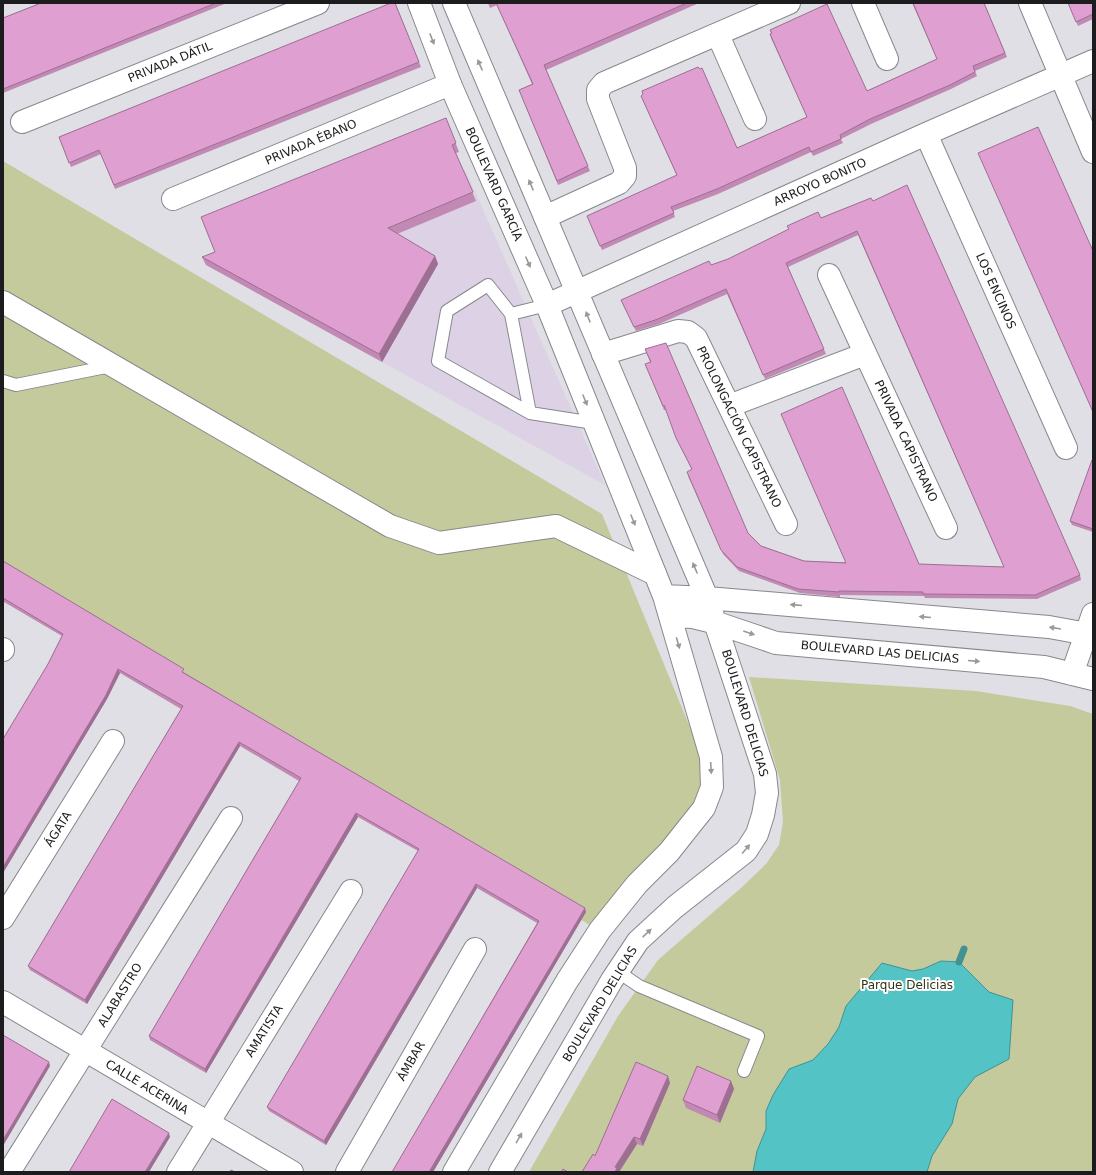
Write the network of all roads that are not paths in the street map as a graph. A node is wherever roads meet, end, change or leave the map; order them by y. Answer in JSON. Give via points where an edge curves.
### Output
{"nodes":[{"id":1,"x":318,"y":3,"type":"edge"},
{"id":2,"x":419,"y":3,"type":"edge"},
{"id":3,"x":454,"y":3,"type":"edge"},
{"id":4,"x":788,"y":3,"type":"edge"},
{"id":5,"x":863,"y":3,"type":"edge"},
{"id":6,"x":1030,"y":3,"type":"edge"},
{"id":7,"x":718,"y":35,"type":"junction"},
{"id":8,"x":887,"y":59,"type":"dead end"},
{"id":9,"x":1093,"y":61,"type":"edge"},
{"id":10,"x":1060,"y":77,"type":"junction"},
{"id":11,"x":450,"y":84,"type":"junction"},
{"id":12,"x":755,"y":119,"type":"dead end"},
{"id":13,"x":22,"y":122,"type":"dead end"},
{"id":14,"x":926,"y":134,"type":"junction"},
{"id":15,"x":1093,"y":152,"type":"edge"},
{"id":16,"x":173,"y":199,"type":"dead end"},
{"id":17,"x":545,"y":217,"type":"junction"},
{"id":18,"x":829,"y":275,"type":"dead end"},
{"id":19,"x":578,"y":292,"type":"junction"},
{"id":20,"x":3,"y":302,"type":"edge"},
{"id":21,"x":547,"y":305,"type":"junction"},
{"id":22,"x":511,"y":314,"type":"junction"},
{"id":23,"x":603,"y":354,"type":"junction"},
{"id":24,"x":865,"y":354,"type":"junction"},
{"id":25,"x":113,"y":366,"type":"junction"},
{"id":26,"x":3,"y":381,"type":"edge"},
{"id":27,"x":729,"y":406,"type":"junction"},
{"id":28,"x":530,"y":413,"type":"junction"},
{"id":29,"x":594,"y":423,"type":"junction"},
{"id":30,"x":1066,"y":448,"type":"dead end"},
{"id":31,"x":786,"y":524,"type":"dead end"},
{"id":32,"x":946,"y":528,"type":"dead end"},
{"id":33,"x":655,"y":574,"type":"junction"},
{"id":34,"x":707,"y":598,"type":"junction"},
{"id":35,"x":667,"y":606,"type":"junction"},
{"id":36,"x":717,"y":623,"type":"junction"},
{"id":37,"x":1091,"y":628,"type":"edge"},
{"id":38,"x":1072,"y":674,"type":"junction"},
{"id":39,"x":1093,"y":679,"type":"edge"},
{"id":40,"x":113,"y":741,"type":"dead end"},
{"id":41,"x":231,"y":818,"type":"dead end"},
{"id":42,"x":351,"y":891,"type":"dead end"},
{"id":43,"x":3,"y":918,"type":"edge"},
{"id":44,"x":475,"y":949,"type":"dead end"},
{"id":45,"x":617,"y":971,"type":"junction"},
{"id":46,"x":3,"y":1002,"type":"edge"},
{"id":47,"x":85,"y":1050,"type":"junction"},
{"id":48,"x":744,"y":1071,"type":"dead end"},
{"id":49,"x":207,"y":1123,"type":"junction"},
{"id":50,"x":9,"y":1172,"type":"edge"},
{"id":51,"x":178,"y":1172,"type":"edge"},
{"id":52,"x":292,"y":1172,"type":"edge"},
{"id":53,"x":346,"y":1172,"type":"edge"},
{"id":54,"x":454,"y":1172,"type":"edge"},
{"id":55,"x":500,"y":1172,"type":"edge"}],
"edges":[{"from":1,"to":13,"type":"street","name":"PRIVADA DÁTIL"},
{"from":2,"to":11,"type":"street","name":"BOULEVARD GARCÍA","one_way":true},
{"from":17,"to":3,"type":"street","one_way":true},
{"from":4,"to":7,"type":"street"},
{"from":5,"to":8,"type":"street"},
{"from":6,"to":10,"type":"street"},
{"from":7,"to":12,"type":"street"},
{"from":7,"to":17,"type":"street","via":[[604,83],[598,90],[598,99],[625,168],[625,176],[619,183]]},
{"from":9,"to":10,"type":"street","name":"ARROYO BONITO"},
{"from":10,"to":14,"type":"street","name":"ARROYO BONITO"},
{"from":10,"to":15,"type":"street"},
{"from":11,"to":16,"type":"street","name":"PRIVADA ÉBANO"},
{"from":11,"to":21,"type":"street","name":"BOULEVARD GARCÍA","one_way":true},
{"from":14,"to":19,"type":"street","name":"ARROYO BONITO"},
{"from":14,"to":30,"type":"street","name":"LOS ENCINOS"},
{"from":17,"to":19,"type":"street"},
{"from":18,"to":24,"type":"street","name":"PRIVADA CAPISTRANO"},
{"from":19,"to":21,"type":"street","name":"ARROYO BONITO"},
{"from":23,"to":19,"type":"street","one_way":true},
{"from":20,"to":25,"type":"street"},
{"from":21,"to":22,"type":"lane"},
{"from":21,"to":29,"type":"street","name":"BOULEVARD GARCÍA","one_way":true},
{"from":22,"to":28,"type":"lane"},
{"from":22,"to":28,"type":"lane","via":[[488,285],[447,311],[438,361]]},
{"from":23,"to":27,"type":"street","name":"PROLONGACIÓN CAPISTRANO","via":[[678,331],[688,332],[696,338]]},
{"from":34,"to":23,"type":"street","name":"BOULEVARD DELICIAS","one_way":true},
{"from":24,"to":27,"type":"street"},
{"from":24,"to":32,"type":"street","name":"PRIVADA CAPISTRANO"},
{"from":25,"to":26,"type":"lane","via":[[16,385]]},
{"from":25,"to":33,"type":"street","via":[[390,526],[439,543],[556,526]]},
{"from":27,"to":31,"type":"street","name":"PROLONGACIÓN CAPISTRANO"},
{"from":28,"to":29,"type":"lane"},
{"from":29,"to":33,"type":"street","one_way":true},
{"from":33,"to":35,"type":"street"},
{"from":34,"to":35,"type":"street"},
{"from":34,"to":36,"type":"street","name":"BOULEVARD DELICIAS"},
{"from":37,"to":34,"type":"street","one_way":true,"via":[[1049,627]]},
{"from":35,"to":36,"type":"street","name":"BOULEVARD LAS DELICIAS","via":[[693,617]]},
{"from":35,"to":54,"type":"street","one_way":true,"via":[[711,757],[712,787],[704,808],[600,930]]},
{"from":36,"to":38,"type":"street","name":"BOULEVARD LAS DELICIAS","one_way":true,"via":[[776,643],[1044,667]]},
{"from":45,"to":36,"type":"street","name":"BOULEVARD DELICIAS","one_way":true,"via":[[638,941],[675,907],[746,851],[757,834],[763,815],[767,793],[765,774]]},
{"from":37,"to":38,"type":"street"},
{"from":38,"to":39,"type":"street","name":"BOULEVARD LAS DELICIAS"},
{"from":40,"to":43,"type":"street","name":"ÁGATA"},
{"from":41,"to":47,"type":"street","name":"ALABASTRO"},
{"from":42,"to":49,"type":"street","name":"AMATISTA"},
{"from":44,"to":53,"type":"street","name":"ÁMBAR"},
{"from":45,"to":48,"type":"lane","via":[[639,986],[758,1036]]},
{"from":55,"to":45,"type":"street","name":"BOULEVARD DELICIAS","one_way":true},
{"from":46,"to":47,"type":"street","name":"CALLE ACERINA"},
{"from":47,"to":49,"type":"street","name":"CALLE ACERINA"},
{"from":47,"to":50,"type":"street","name":"ALABASTRO"},
{"from":49,"to":51,"type":"street","name":"AMATISTA"},
{"from":49,"to":52,"type":"street","name":"CALLE ACERINA"}]}
